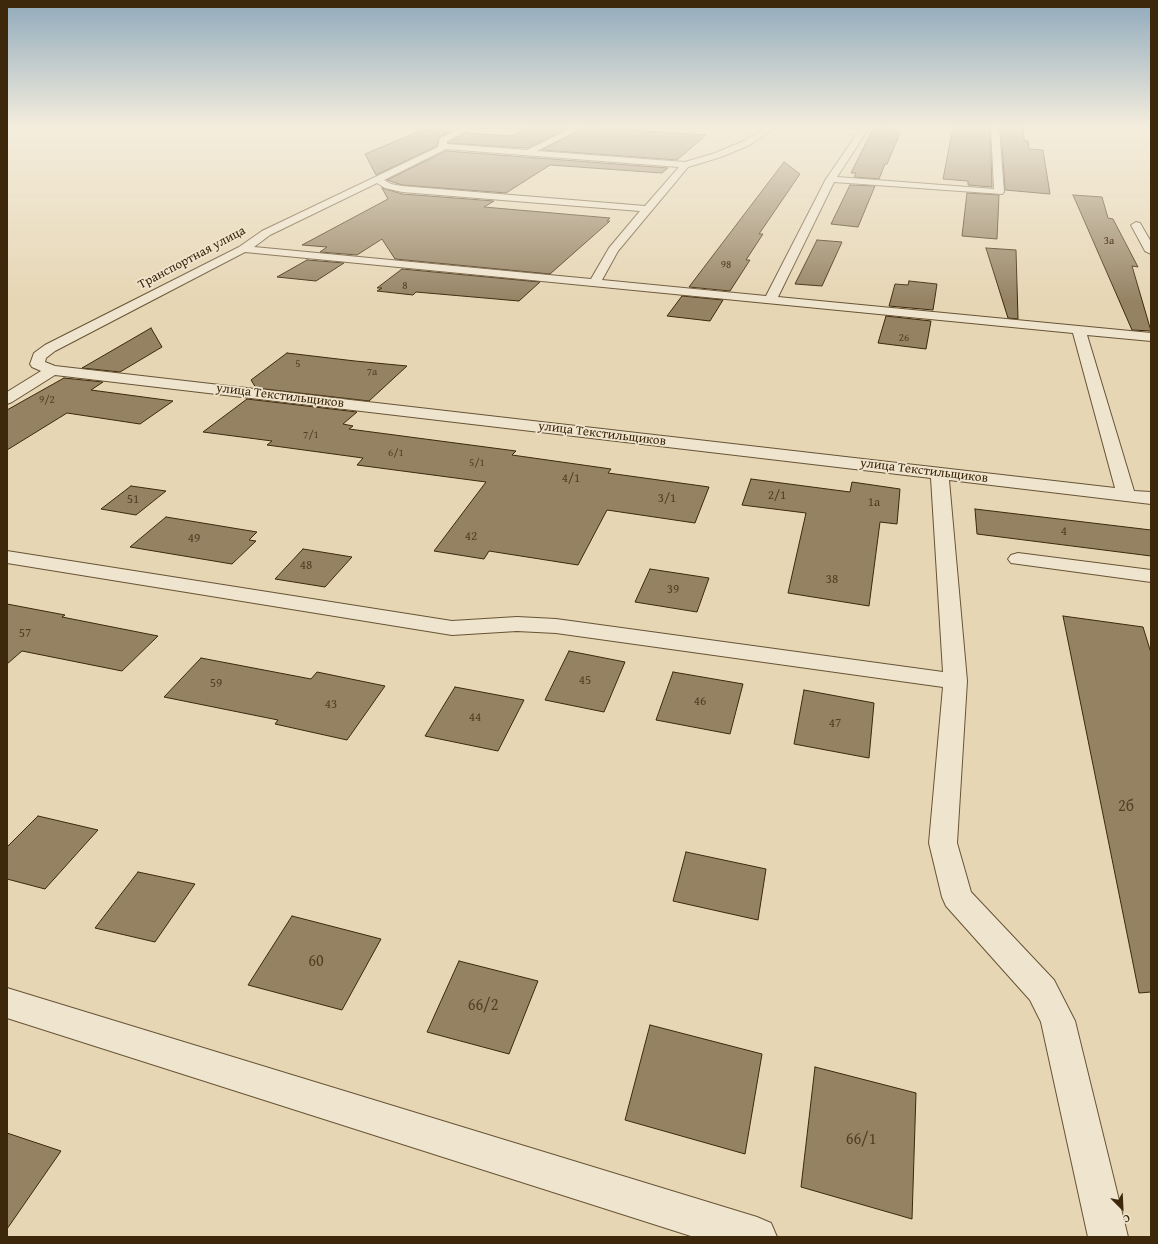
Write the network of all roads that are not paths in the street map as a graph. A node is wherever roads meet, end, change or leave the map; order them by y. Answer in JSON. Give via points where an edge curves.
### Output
{"nodes":[{"id":1,"x":365,"y":186,"type":"edge"},
{"id":2,"x":388,"y":186,"type":"edge"},
{"id":3,"x":667,"y":186,"type":"edge"},
{"id":4,"x":827,"y":186,"type":"edge"},
{"id":5,"x":922,"y":186,"type":"edge"},
{"id":6,"x":998,"y":186,"type":"edge"},
{"id":7,"x":648,"y":209,"type":"junction"},
{"id":8,"x":1136,"y":225,"type":"dead end"},
{"id":9,"x":243,"y":249,"type":"junction"},
{"id":10,"x":1151,"y":251,"type":"edge"},
{"id":11,"x":594,"y":282,"type":"junction"},
{"id":12,"x":770,"y":300,"type":"junction"},
{"id":13,"x":1078,"y":330,"type":"junction"},
{"id":14,"x":1151,"y":337,"type":"edge"},
{"id":15,"x":52,"y":370,"type":"junction"},
{"id":16,"x":7,"y":399,"type":"edge"},
{"id":17,"x":940,"y":473,"type":"junction"},
{"id":18,"x":1126,"y":495,"type":"junction"},
{"id":19,"x":1151,"y":498,"type":"edge"},
{"id":20,"x":7,"y":557,"type":"edge"},
{"id":21,"x":1018,"y":559,"type":"dead end"},
{"id":22,"x":1151,"y":576,"type":"edge"},
{"id":23,"x":955,"y":681,"type":"junction"},
{"id":24,"x":7,"y":1003,"type":"edge"},
{"id":25,"x":757,"y":1237,"type":"edge"},
{"id":26,"x":1108,"y":1237,"type":"edge"}],
"edges":[{"from":1,"to":9,"type":"street","name":"Транспортная улица","via":[[266,233]]},
{"from":2,"to":7,"type":"street"},
{"from":3,"to":7,"type":"street"},
{"from":4,"to":12,"type":"street"},
{"from":5,"to":6,"type":"street","via":[[998,192]]},
{"from":7,"to":11,"type":"street","via":[[613,250]]},
{"from":8,"to":10,"type":"street"},
{"from":9,"to":11,"type":"street"},
{"from":9,"to":15,"type":"street","name":"Транспортная улица","via":[[50,348],[39,356],[37,364]]},
{"from":11,"to":12,"type":"street"},
{"from":12,"to":13,"type":"street"},
{"from":13,"to":14,"type":"street"},
{"from":13,"to":18,"type":"street"},
{"from":15,"to":16,"type":"street"},
{"from":15,"to":17,"type":"street","name":"улица Текстильщиков"},
{"from":17,"to":18,"type":"street","name":"улица Текстильщиков"},
{"from":17,"to":23,"type":"street"},
{"from":18,"to":19,"type":"street","name":"улица Текстильщиков"},
{"from":20,"to":23,"type":"street","via":[[452,628],[517,624],[556,626]]},
{"from":21,"to":22,"type":"street"},
{"from":23,"to":26,"type":"street","via":[[943,844],[957,897],[1042,990],[1058,1021]]},
{"from":24,"to":25,"type":"street"}]}
